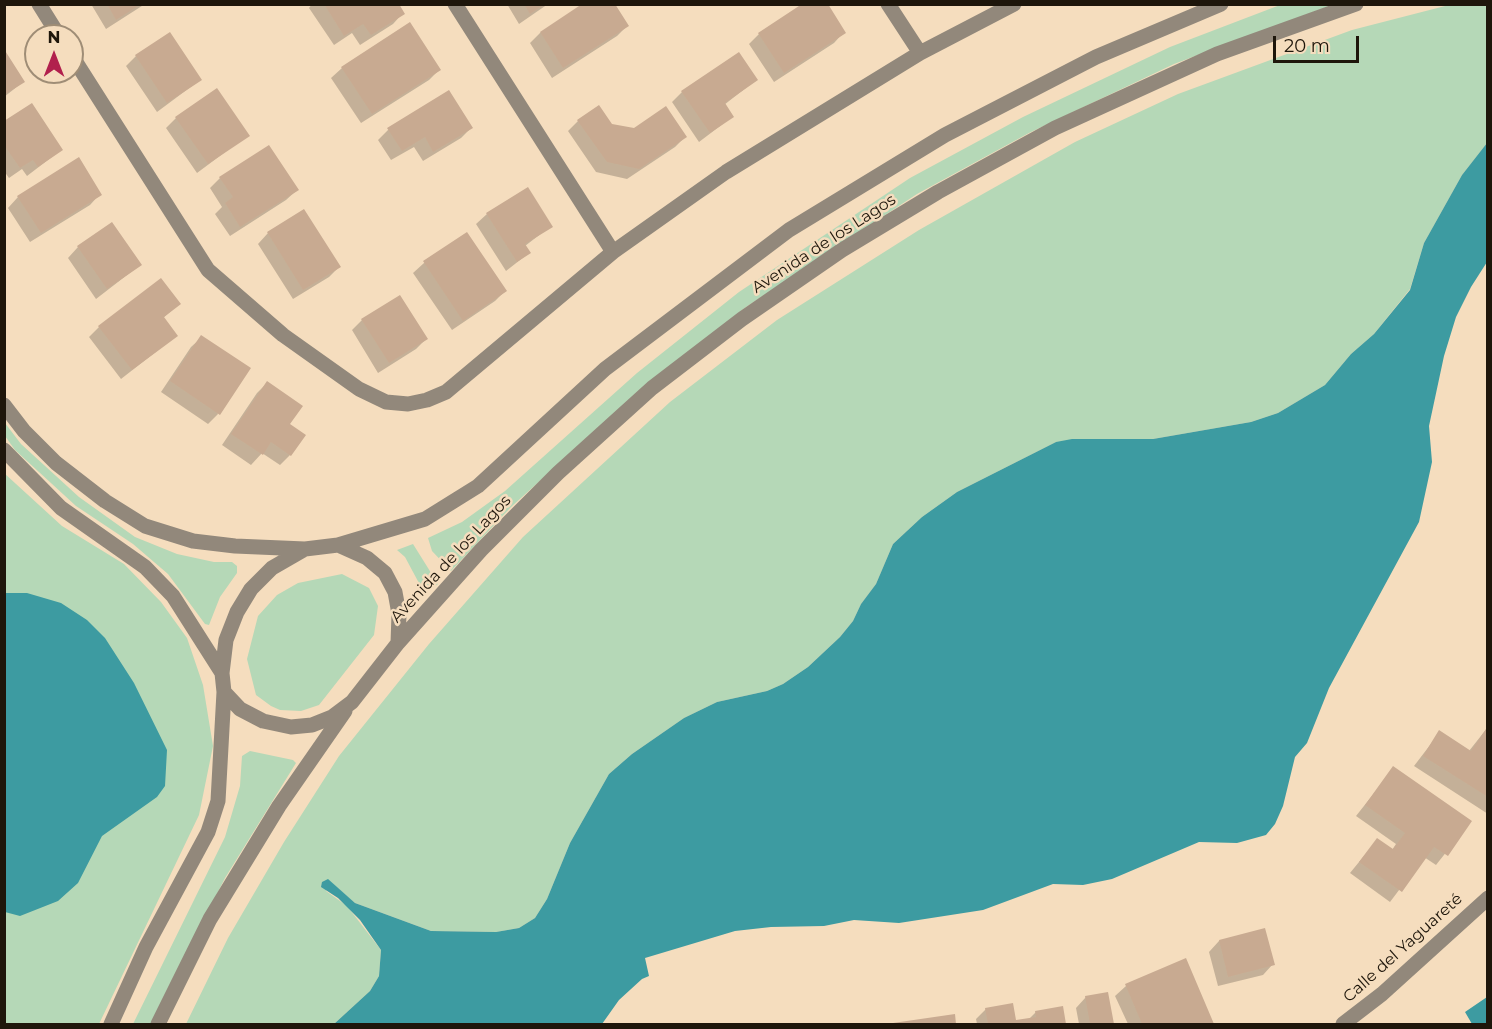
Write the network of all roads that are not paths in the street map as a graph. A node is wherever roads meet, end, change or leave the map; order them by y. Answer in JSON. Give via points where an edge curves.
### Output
{"nodes":[{"id":1,"x":39,"y":4,"type":"edge"},
{"id":2,"x":455,"y":4,"type":"edge"},
{"id":3,"x":888,"y":4,"type":"edge"},
{"id":4,"x":1014,"y":4,"type":"edge"},
{"id":5,"x":1221,"y":4,"type":"edge"},
{"id":6,"x":1356,"y":4,"type":"edge"},
{"id":7,"x":52,"y":24,"type":"edge"},
{"id":8,"x":920,"y":53,"type":"junction"},
{"id":9,"x":84,"y":75,"type":"edge"},
{"id":10,"x":613,"y":252,"type":"junction"},
{"id":11,"x":4,"y":405,"type":"edge"},
{"id":12,"x":4,"y":450,"type":"edge"},
{"id":13,"x":338,"y":545,"type":"junction"},
{"id":14,"x":305,"y":549,"type":"junction"},
{"id":15,"x":398,"y":643,"type":"junction"},
{"id":16,"x":222,"y":673,"type":"junction"},
{"id":17,"x":224,"y":692,"type":"junction"},
{"id":18,"x":352,"y":702,"type":"junction"},
{"id":19,"x":1488,"y":898,"type":"edge"},
{"id":20,"x":111,"y":1024,"type":"edge"},
{"id":21,"x":158,"y":1024,"type":"edge"},
{"id":22,"x":1343,"y":1024,"type":"edge"}],
"edges":[{"from":1,"to":7,"type":"street"},
{"from":2,"to":10,"type":"street"},
{"from":3,"to":8,"type":"street"},
{"from":4,"to":8,"type":"street"},
{"from":5,"to":13,"type":"street","name":"Avenida de los Lagos","via":[[1096,57],[945,135],[789,230],[605,369],[478,486],[425,519]]},
{"from":6,"to":15,"type":"street","name":"Avenida de los Lagos","via":[[1216,54],[1055,128],[842,250],[652,388],[481,550]]},
{"from":8,"to":10,"type":"street","via":[[726,172]]},
{"from":9,"to":10,"type":"street","via":[[208,270],[283,335],[359,389],[386,402],[408,404],[446,392]]},
{"from":11,"to":14,"type":"street","via":[[56,463],[145,526],[193,541]]},
{"from":12,"to":16,"type":"street","via":[[61,508],[145,567],[172,596]]},
{"from":13,"to":14,"type":"street"},
{"from":13,"to":15,"type":"street","via":[[367,558],[385,573],[395,592]]},
{"from":14,"to":16,"type":"street","via":[[273,568],[251,589],[226,640]]},
{"from":15,"to":18,"type":"street"},
{"from":16,"to":17,"type":"street"},
{"from":17,"to":18,"type":"street","via":[[240,709],[263,721],[291,727],[312,725],[332,717]]},
{"from":17,"to":20,"type":"street","via":[[218,801],[208,832],[146,947]]},
{"from":18,"to":21,"type":"street","via":[[279,806],[210,919]]},
{"from":19,"to":22,"type":"street","name":"Calle del Yaguareté"}]}
